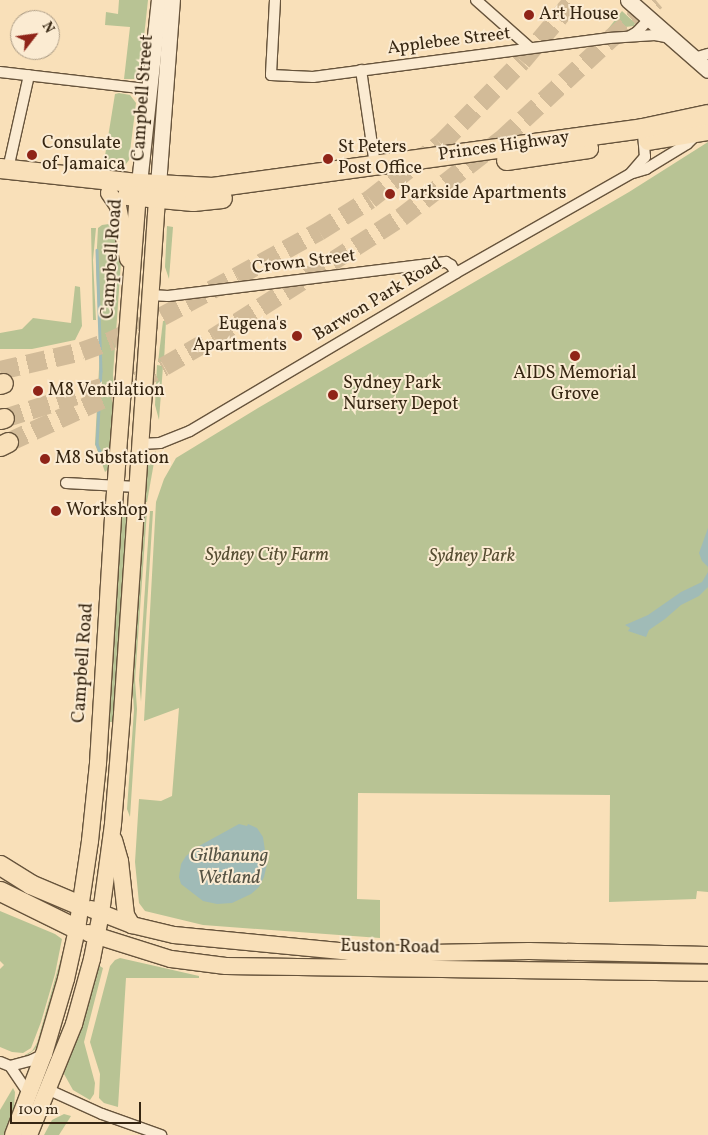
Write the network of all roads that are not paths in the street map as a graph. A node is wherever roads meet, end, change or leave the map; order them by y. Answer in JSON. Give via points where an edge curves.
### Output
{"nodes":[{"id":1,"x":159,"y":0,"type":"edge"},
{"id":2,"x":172,"y":0,"type":"edge"},
{"id":3,"x":275,"y":0,"type":"edge"},
{"id":4,"x":476,"y":0,"type":"edge"},
{"id":5,"x":628,"y":0,"type":"edge"},
{"id":6,"x":649,"y":19,"type":"junction"},
{"id":7,"x":630,"y":36,"type":"junction"},
{"id":8,"x":672,"y":38,"type":"junction"},
{"id":9,"x":530,"y":48,"type":"junction"},
{"id":10,"x":701,"y":56,"type":"edge"},
{"id":11,"x":361,"y":70,"type":"junction"},
{"id":12,"x":708,"y":70,"type":"edge"},
{"id":13,"x":0,"y":72,"type":"edge"},
{"id":14,"x":29,"y":75,"type":"junction"},
{"id":15,"x":148,"y":89,"type":"junction"},
{"id":16,"x":708,"y":114,"type":"edge"},
{"id":17,"x":703,"y":131,"type":"edge"},
{"id":18,"x":644,"y":140,"type":"junction"},
{"id":19,"x":662,"y":160,"type":"junction"},
{"id":20,"x":375,"y":165,"type":"junction"},
{"id":21,"x":3,"y":172,"type":"edge"},
{"id":22,"x":630,"y":174,"type":"junction"},
{"id":23,"x":139,"y":190,"type":"junction"},
{"id":24,"x":158,"y":192,"type":"junction"},
{"id":25,"x":109,"y":193,"type":"junction"},
{"id":26,"x":456,"y":273,"type":"junction"},
{"id":27,"x":132,"y":280,"type":"junction"},
{"id":28,"x":150,"y":295,"type":"junction"},
{"id":29,"x":140,"y":444,"type":"junction"},
{"id":30,"x":66,"y":483,"type":"dead end"},
{"id":31,"x":115,"y":486,"type":"junction"},
{"id":32,"x":137,"y":487,"type":"junction"},
{"id":33,"x":112,"y":833,"type":"junction"},
{"id":34,"x":0,"y":865,"type":"edge"},
{"id":35,"x":0,"y":872,"type":"edge"},
{"id":36,"x":0,"y":891,"type":"edge"},
{"id":37,"x":0,"y":901,"type":"edge"},
{"id":38,"x":80,"y":904,"type":"junction"},
{"id":39,"x":42,"y":913,"type":"junction"},
{"id":40,"x":101,"y":913,"type":"junction"},
{"id":41,"x":132,"y":925,"type":"junction"},
{"id":42,"x":87,"y":933,"type":"junction"},
{"id":43,"x":708,"y":955,"type":"edge"},
{"id":44,"x":708,"y":973,"type":"edge"},
{"id":45,"x":44,"y":1054,"type":"junction"},
{"id":46,"x":5,"y":1064,"type":"edge"},
{"id":47,"x":49,"y":1090,"type":"junction"},
{"id":48,"x":28,"y":1098,"type":"junction"},
{"id":49,"x":13,"y":1135,"type":"edge"},
{"id":50,"x":29,"y":1135,"type":"edge"},
{"id":51,"x":161,"y":1135,"type":"edge"}],
"edges":[{"from":1,"to":15,"type":"main road","name":"Campbell Street"},
{"from":2,"to":24,"type":"main road","name":"Campbell Street"},
{"from":3,"to":11,"type":"street","name":"Applebee Street","via":[[272,75],[313,77]]},
{"from":4,"to":9,"type":"street"},
{"from":5,"to":6,"type":"main road"},
{"from":6,"to":7,"type":"street"},
{"from":6,"to":8,"type":"main road"},
{"from":7,"to":8,"type":"street","name":"Applebee Street"},
{"from":7,"to":9,"type":"street","name":"Applebee Street"},
{"from":8,"to":10,"type":"main road"},
{"from":9,"to":11,"type":"street","name":"Applebee Street"},
{"from":10,"to":12,"type":"main road"},
{"from":11,"to":20,"type":"street"},
{"from":13,"to":14,"type":"street"},
{"from":14,"to":15,"type":"street"},
{"from":14,"to":21,"type":"street"},
{"from":15,"to":23,"type":"main road","name":"Campbell Street"},
{"from":16,"to":18,"type":"highway","name":"Princes Highway"},
{"from":17,"to":18,"type":"highway","name":"Princes Highway"},
{"from":17,"to":19,"type":"street","name":"Barwon Park Road"},
{"from":18,"to":19,"type":"street","via":[[653,160]]},
{"from":18,"to":20,"type":"highway","name":"Princes Highway"},
{"from":18,"to":22,"type":"street","name":"Barwon Park Road","via":[[643,162]]},
{"from":18,"to":24,"type":"highway","name":"Princes Highway","via":[[221,199],[193,201]]},
{"from":19,"to":22,"type":"street","name":"Barwon Park Road"},
{"from":20,"to":24,"type":"highway","name":"Princes Highway"},
{"from":21,"to":23,"type":"highway","name":"Princes Highway"},
{"from":21,"to":25,"type":"highway","name":"Princes Highway"},
{"from":22,"to":26,"type":"street","name":"Barwon Park Road"},
{"from":23,"to":24,"type":"highway","name":"Princes Highway"},
{"from":23,"to":25,"type":"highway","name":"Princes Highway"},
{"from":23,"to":27,"type":"main road","name":"Campbell Road"},
{"from":24,"to":28,"type":"main road","name":"Campbell Road"},
{"from":25,"to":27,"type":"main road","via":[[118,206]]},
{"from":26,"to":28,"type":"street","name":"Crown Street","via":[[446,262],[168,296]]},
{"from":26,"to":29,"type":"street","name":"Barwon Park Road","via":[[190,431],[160,443]]},
{"from":27,"to":31,"type":"main road","name":"Campbell Road"},
{"from":28,"to":29,"type":"main road","name":"Campbell Road"},
{"from":29,"to":32,"type":"main road","name":"Campbell Road"},
{"from":30,"to":31,"type":"street"},
{"from":31,"to":32,"type":"street"},
{"from":31,"to":38,"type":"main road","name":"Campbell Road","via":[[98,763]]},
{"from":32,"to":33,"type":"main road","name":"Campbell Road"},
{"from":33,"to":40,"type":"main road","name":"Campbell Road"},
{"from":33,"to":41,"type":"main road","via":[[120,861],[126,914]]},
{"from":34,"to":38,"type":"highway","via":[[30,884]]},
{"from":35,"to":38,"type":"highway","via":[[28,890],[56,901]]},
{"from":36,"to":39,"type":"highway"},
{"from":37,"to":39,"type":"highway"},
{"from":38,"to":40,"type":"main road","name":"Euston Road"},
{"from":38,"to":42,"type":"main road","name":"Campbell Road"},
{"from":39,"to":42,"type":"highway"},
{"from":40,"to":41,"type":"main road","name":"Euston Road"},
{"from":40,"to":42,"type":"main road","name":"Campbell Road"},
{"from":41,"to":43,"type":"main road","name":"Euston Road","via":[[197,938],[382,954]]},
{"from":42,"to":44,"type":"main road","name":"Euston Road","via":[[170,959],[226,966]]},
{"from":42,"to":45,"type":"main road","name":"Campbell Road","via":[[66,979]]},
{"from":42,"to":47,"type":"main road","name":"Campbell Road","via":[[74,1024]]},
{"from":42,"to":48,"type":"main road","via":[[64,1024],[47,1069]]},
{"from":45,"to":46,"type":"street","via":[[32,1060]]},
{"from":45,"to":48,"type":"main road","name":"Campbell Road"},
{"from":46,"to":48,"type":"street","via":[[26,1090]]},
{"from":47,"to":50,"type":"main road","name":"Campbell Road"},
{"from":47,"to":51,"type":"street","via":[[102,1114]]},
{"from":48,"to":49,"type":"main road","name":"Campbell Road"}]}
